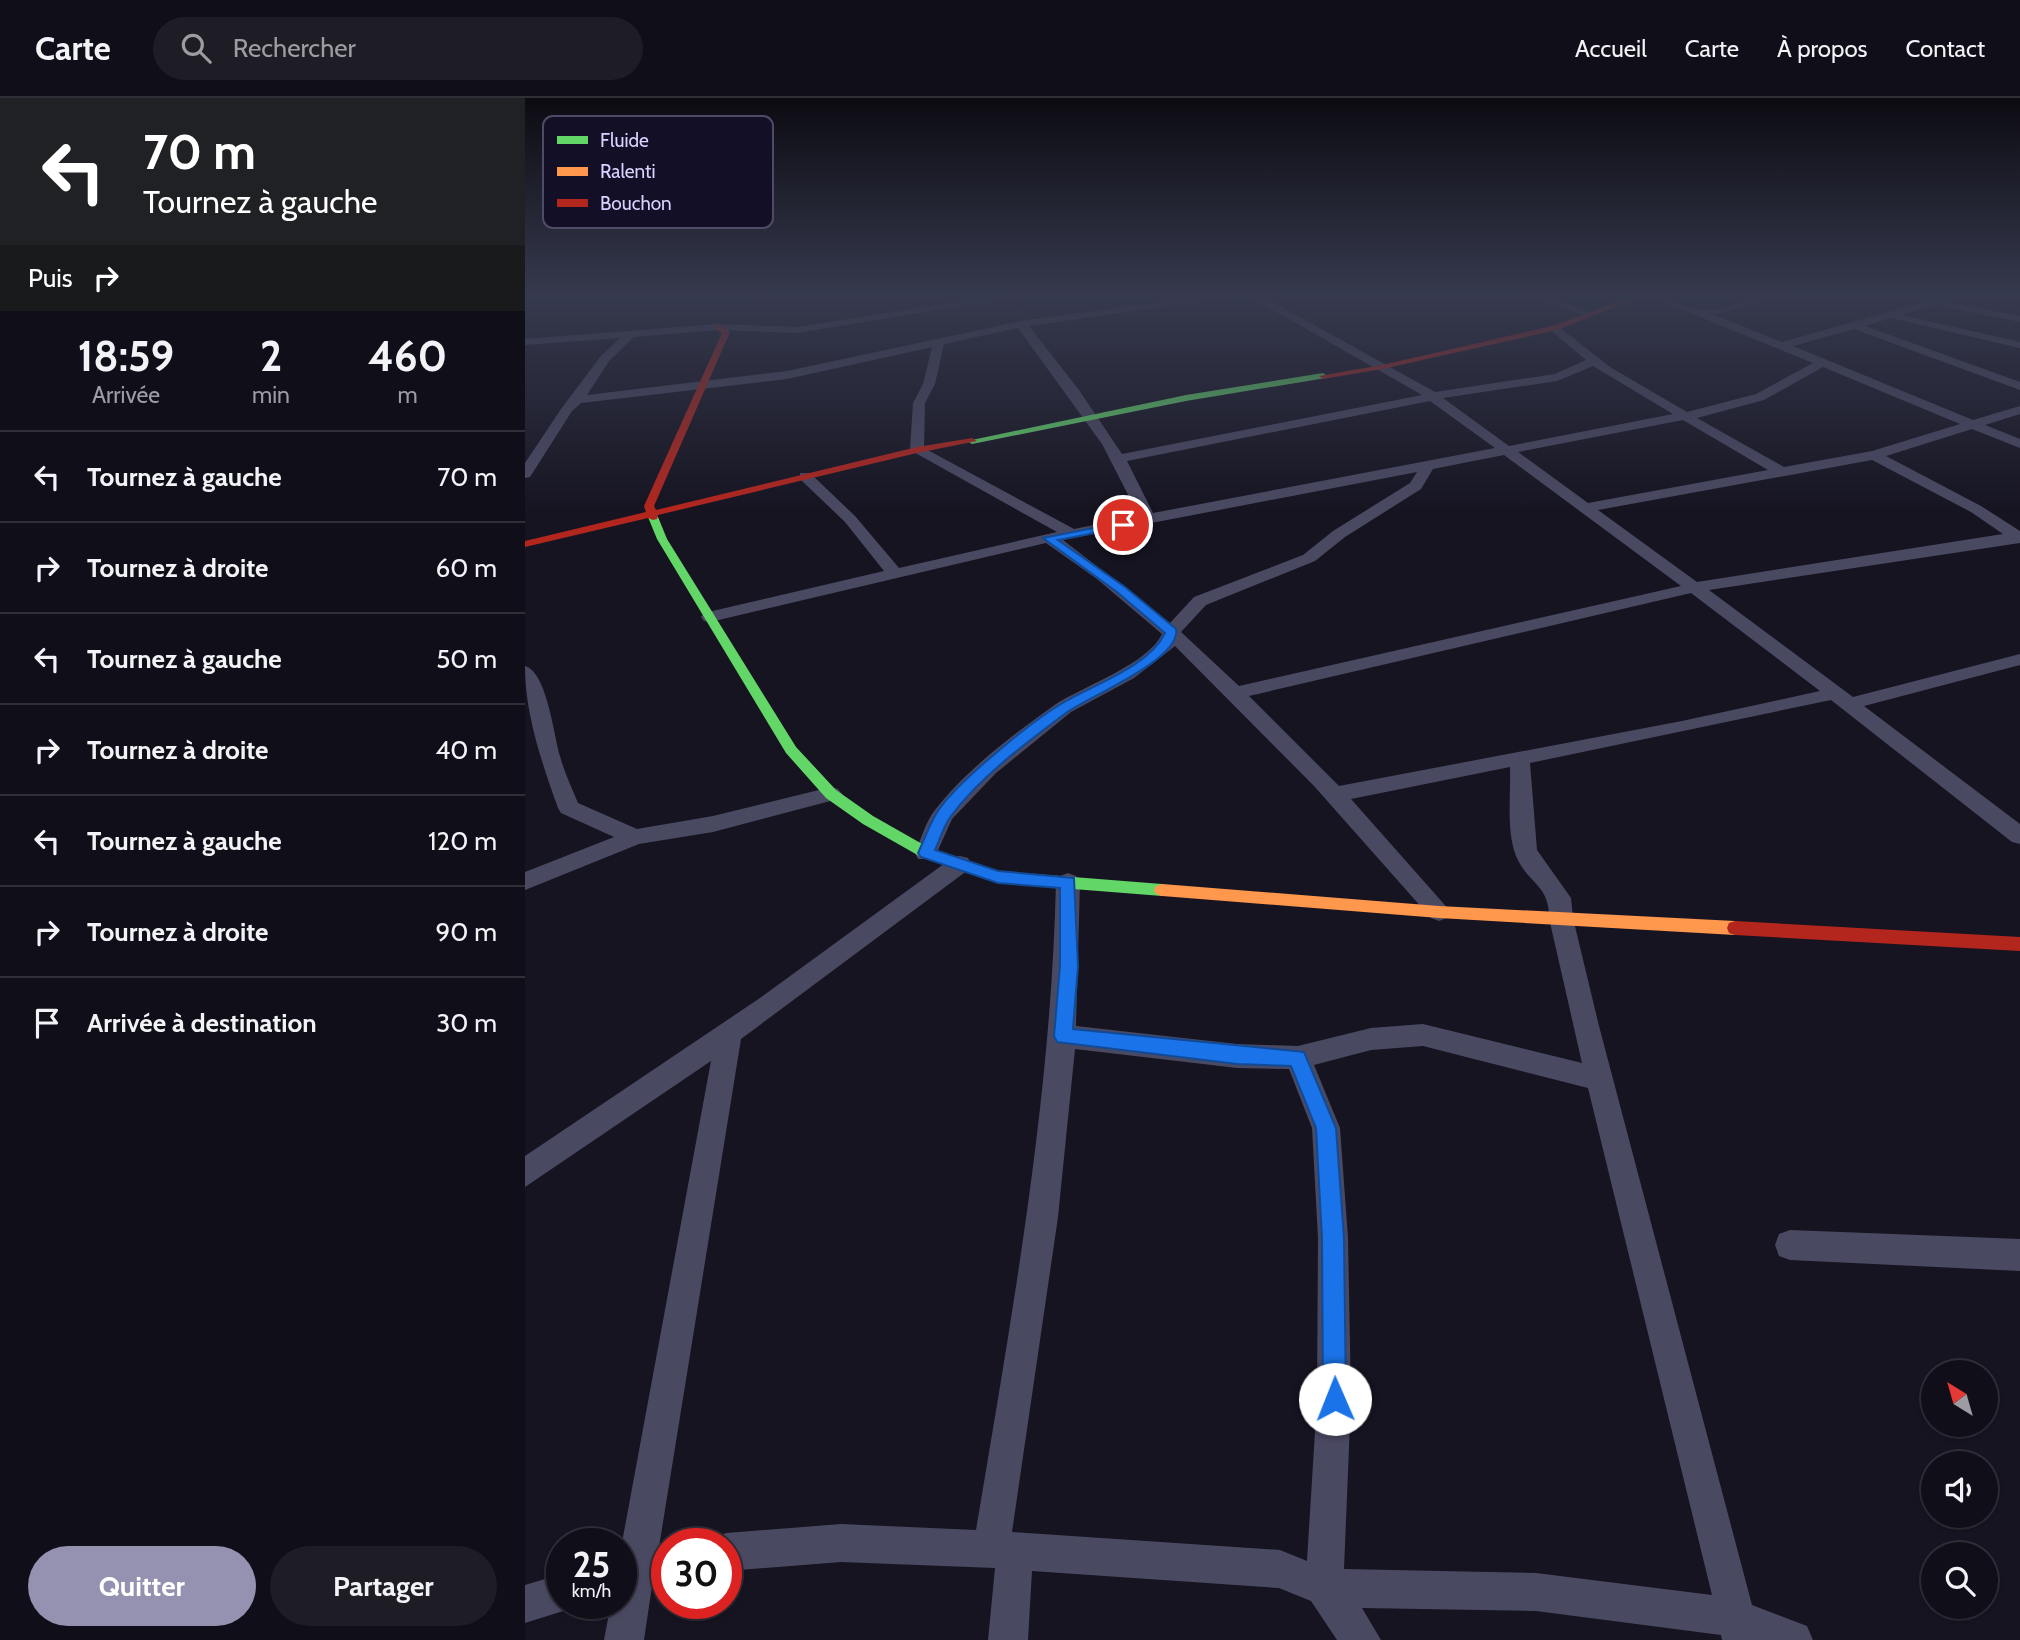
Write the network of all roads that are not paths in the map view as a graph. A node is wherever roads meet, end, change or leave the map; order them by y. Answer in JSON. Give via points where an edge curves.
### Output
{"nodes":[{"id":1,"x":600,"y":367,"type":"edge"},
{"id":2,"x":712,"y":367,"type":"edge"},
{"id":3,"x":817,"y":367,"type":"edge"},
{"id":4,"x":933,"y":367,"type":"edge"},
{"id":5,"x":1052,"y":367,"type":"edge"},
{"id":6,"x":1382,"y":367,"type":"joint"},
{"id":7,"x":1583,"y":367,"type":"edge"},
{"id":8,"x":1605,"y":367,"type":"edge"},
{"id":9,"x":1815,"y":367,"type":"edge"},
{"id":10,"x":1832,"y":367,"type":"edge"},
{"id":11,"x":1968,"y":367,"type":"edge"},
{"id":12,"x":704,"y":386,"type":"junction"},
{"id":13,"x":2020,"y":386,"type":"edge"},
{"id":14,"x":1435,"y":398,"type":"junction"},
{"id":15,"x":577,"y":400,"type":"junction"},
{"id":16,"x":2020,"y":410,"type":"edge"},
{"id":17,"x":1683,"y":416,"type":"junction"},
{"id":18,"x":1089,"y":417,"type":"junction"},
{"id":19,"x":1976,"y":425,"type":"junction"},
{"id":20,"x":2020,"y":441,"type":"edge"},
{"id":21,"x":916,"y":450,"type":"junction"},
{"id":22,"x":1504,"y":450,"type":"junction"},
{"id":23,"x":1874,"y":455,"type":"junction"},
{"id":24,"x":1117,"y":459,"type":"junction"},
{"id":25,"x":1428,"y":464,"type":"junction"},
{"id":26,"x":528,"y":466,"type":"edge"},
{"id":27,"x":1783,"y":473,"type":"junction"},
{"id":28,"x":805,"y":476,"type":"junction"},
{"id":29,"x":1587,"y":508,"type":"junction"},
{"id":30,"x":651,"y":513,"type":"junction"},
{"id":31,"x":1149,"y":520,"type":"junction"},
{"id":32,"x":1072,"y":534,"type":"junction"},
{"id":33,"x":2019,"y":537,"type":"edge"},
{"id":34,"x":1049,"y":538,"type":"junction"},
{"id":35,"x":525,"y":544,"type":"edge"},
{"id":36,"x":894,"y":573,"type":"junction"},
{"id":37,"x":1692,"y":588,"type":"junction"},
{"id":38,"x":710,"y":617,"type":"junction"},
{"id":39,"x":1172,"y":632,"type":"junction"},
{"id":40,"x":2020,"y":659,"type":"edge"},
{"id":41,"x":525,"y":672,"type":"edge"},
{"id":42,"x":1235,"y":693,"type":"junction"},
{"id":43,"x":1843,"y":698,"type":"junction"},
{"id":44,"x":532,"y":706,"type":"edge"},
{"id":45,"x":1520,"y":758,"type":"junction"},
{"id":46,"x":831,"y":794,"type":"junction"},
{"id":47,"x":1337,"y":794,"type":"junction"},
{"id":48,"x":2020,"y":836,"type":"edge"},
{"id":49,"x":635,"y":837,"type":"junction"},
{"id":50,"x":926,"y":853,"type":"junction"},
{"id":51,"x":960,"y":864,"type":"junction"},
{"id":52,"x":525,"y":881,"type":"edge"},
{"id":53,"x":1068,"y":882,"type":"junction"},
{"id":54,"x":1439,"y":912,"type":"junction"},
{"id":55,"x":1561,"y":918,"type":"junction"},
{"id":56,"x":2020,"y":944,"type":"edge"},
{"id":57,"x":729,"y":1033,"type":"junction"},
{"id":58,"x":1063,"y":1036,"type":"junction"},
{"id":59,"x":1298,"y":1058,"type":"junction"},
{"id":60,"x":1599,"y":1079,"type":"junction"},
{"id":61,"x":525,"y":1173,"type":"edge"},
{"id":62,"x":1790,"y":1245,"type":"dead end"},
{"id":63,"x":2020,"y":1255,"type":"edge"},
{"id":64,"x":1003,"y":1550,"type":"junction"},
{"id":65,"x":742,"y":1551,"type":"edge"},
{"id":66,"x":642,"y":1570,"type":"edge"},
{"id":67,"x":1324,"y":1588,"type":"junction"},
{"id":68,"x":546,"y":1598,"type":"edge"},
{"id":69,"x":525,"y":1604,"type":"edge"},
{"id":70,"x":1739,"y":1629,"type":"edge"},
{"id":71,"x":624,"y":1640,"type":"edge"},
{"id":72,"x":1008,"y":1640,"type":"edge"},
{"id":73,"x":1361,"y":1640,"type":"edge"},
{"id":74,"x":1794,"y":1640,"type":"edge"}],
"edges":[{"from":1,"to":15,"type":"street"},
{"from":2,"to":12,"type":"street"},
{"from":3,"to":12,"type":"street"},
{"from":4,"to":21,"type":"street","via":[[919,403]]},
{"from":5,"to":18,"type":"street"},
{"from":6,"to":14,"type":"street"},
{"from":6,"to":18,"type":"street"},
{"from":7,"to":14,"type":"street","via":[[1559,377]]},
{"from":8,"to":17,"type":"street"},
{"from":9,"to":17,"type":"street","via":[[1760,397]]},
{"from":10,"to":19,"type":"street"},
{"from":11,"to":13,"type":"street"},
{"from":12,"to":15,"type":"street"},
{"from":12,"to":30,"type":"street","via":[[649,506]]},
{"from":14,"to":22,"type":"street"},
{"from":14,"to":24,"type":"street"},
{"from":15,"to":26,"type":"street"},
{"from":16,"to":19,"type":"street"},
{"from":17,"to":22,"type":"street"},
{"from":17,"to":27,"type":"street"},
{"from":18,"to":21,"type":"street"},
{"from":18,"to":24,"type":"street"},
{"from":19,"to":20,"type":"street"},
{"from":19,"to":23,"type":"street"},
{"from":21,"to":28,"type":"street"},
{"from":21,"to":32,"type":"street"},
{"from":22,"to":25,"type":"street"},
{"from":22,"to":29,"type":"street"},
{"from":23,"to":27,"type":"street"},
{"from":23,"to":33,"type":"street"},
{"from":24,"to":31,"type":"street"},
{"from":25,"to":31,"type":"street"},
{"from":25,"to":39,"type":"street","via":[[1416,486],[1309,558],[1200,601]]},
{"from":27,"to":29,"type":"street"},
{"from":28,"to":30,"type":"street"},
{"from":28,"to":36,"type":"street","via":[[850,519]]},
{"from":29,"to":37,"type":"street"},
{"from":30,"to":35,"type":"street"},
{"from":30,"to":38,"type":"street"},
{"from":31,"to":32,"type":"street"},
{"from":32,"to":34,"type":"street"},
{"from":33,"to":37,"type":"street"},
{"from":34,"to":36,"type":"street"},
{"from":34,"to":39,"type":"street"},
{"from":36,"to":38,"type":"street"},
{"from":37,"to":42,"type":"street"},
{"from":37,"to":43,"type":"street"},
{"from":38,"to":46,"type":"street","via":[[791,750]]},
{"from":39,"to":42,"type":"street"},
{"from":39,"to":50,"type":"street","via":[[1166,645],[1127,674],[1064,708],[989,768],[943,814]]},
{"from":40,"to":43,"type":"street"},
{"from":41,"to":44,"type":"street"},
{"from":42,"to":47,"type":"street"},
{"from":43,"to":45,"type":"street"},
{"from":43,"to":48,"type":"street"},
{"from":44,"to":49,"type":"street","via":[[569,808]]},
{"from":45,"to":47,"type":"street"},
{"from":45,"to":55,"type":"street","via":[[1528,857],[1554,886],[1563,903]]},
{"from":46,"to":49,"type":"street","via":[[713,824]]},
{"from":46,"to":50,"type":"street"},
{"from":47,"to":54,"type":"street"},
{"from":49,"to":52,"type":"street"},
{"from":50,"to":51,"type":"street"},
{"from":51,"to":53,"type":"street","via":[[998,877]]},
{"from":51,"to":57,"type":"street"},
{"from":53,"to":54,"type":"street"},
{"from":53,"to":58,"type":"street","via":[[1069,966]]},
{"from":54,"to":55,"type":"street"},
{"from":55,"to":56,"type":"street"},
{"from":55,"to":60,"type":"street"},
{"from":57,"to":61,"type":"street"},
{"from":57,"to":66,"type":"street"},
{"from":58,"to":59,"type":"street","via":[[1237,1056]]},
{"from":58,"to":64,"type":"street"},
{"from":59,"to":60,"type":"street","via":[[1371,1039],[1423,1035]]},
{"from":59,"to":67,"type":"street","via":[[1326,1128],[1333,1238],[1335,1399]]},
{"from":60,"to":70,"type":"street"},
{"from":62,"to":63,"type":"street"},
{"from":64,"to":65,"type":"street","via":[[841,1544]]},
{"from":64,"to":67,"type":"street","via":[[1280,1569]]},
{"from":64,"to":72,"type":"street"},
{"from":66,"to":71,"type":"street"},
{"from":67,"to":70,"type":"street","via":[[1536,1592]]},
{"from":67,"to":73,"type":"street"},
{"from":68,"to":69,"type":"street"},
{"from":70,"to":74,"type":"street"}]}
